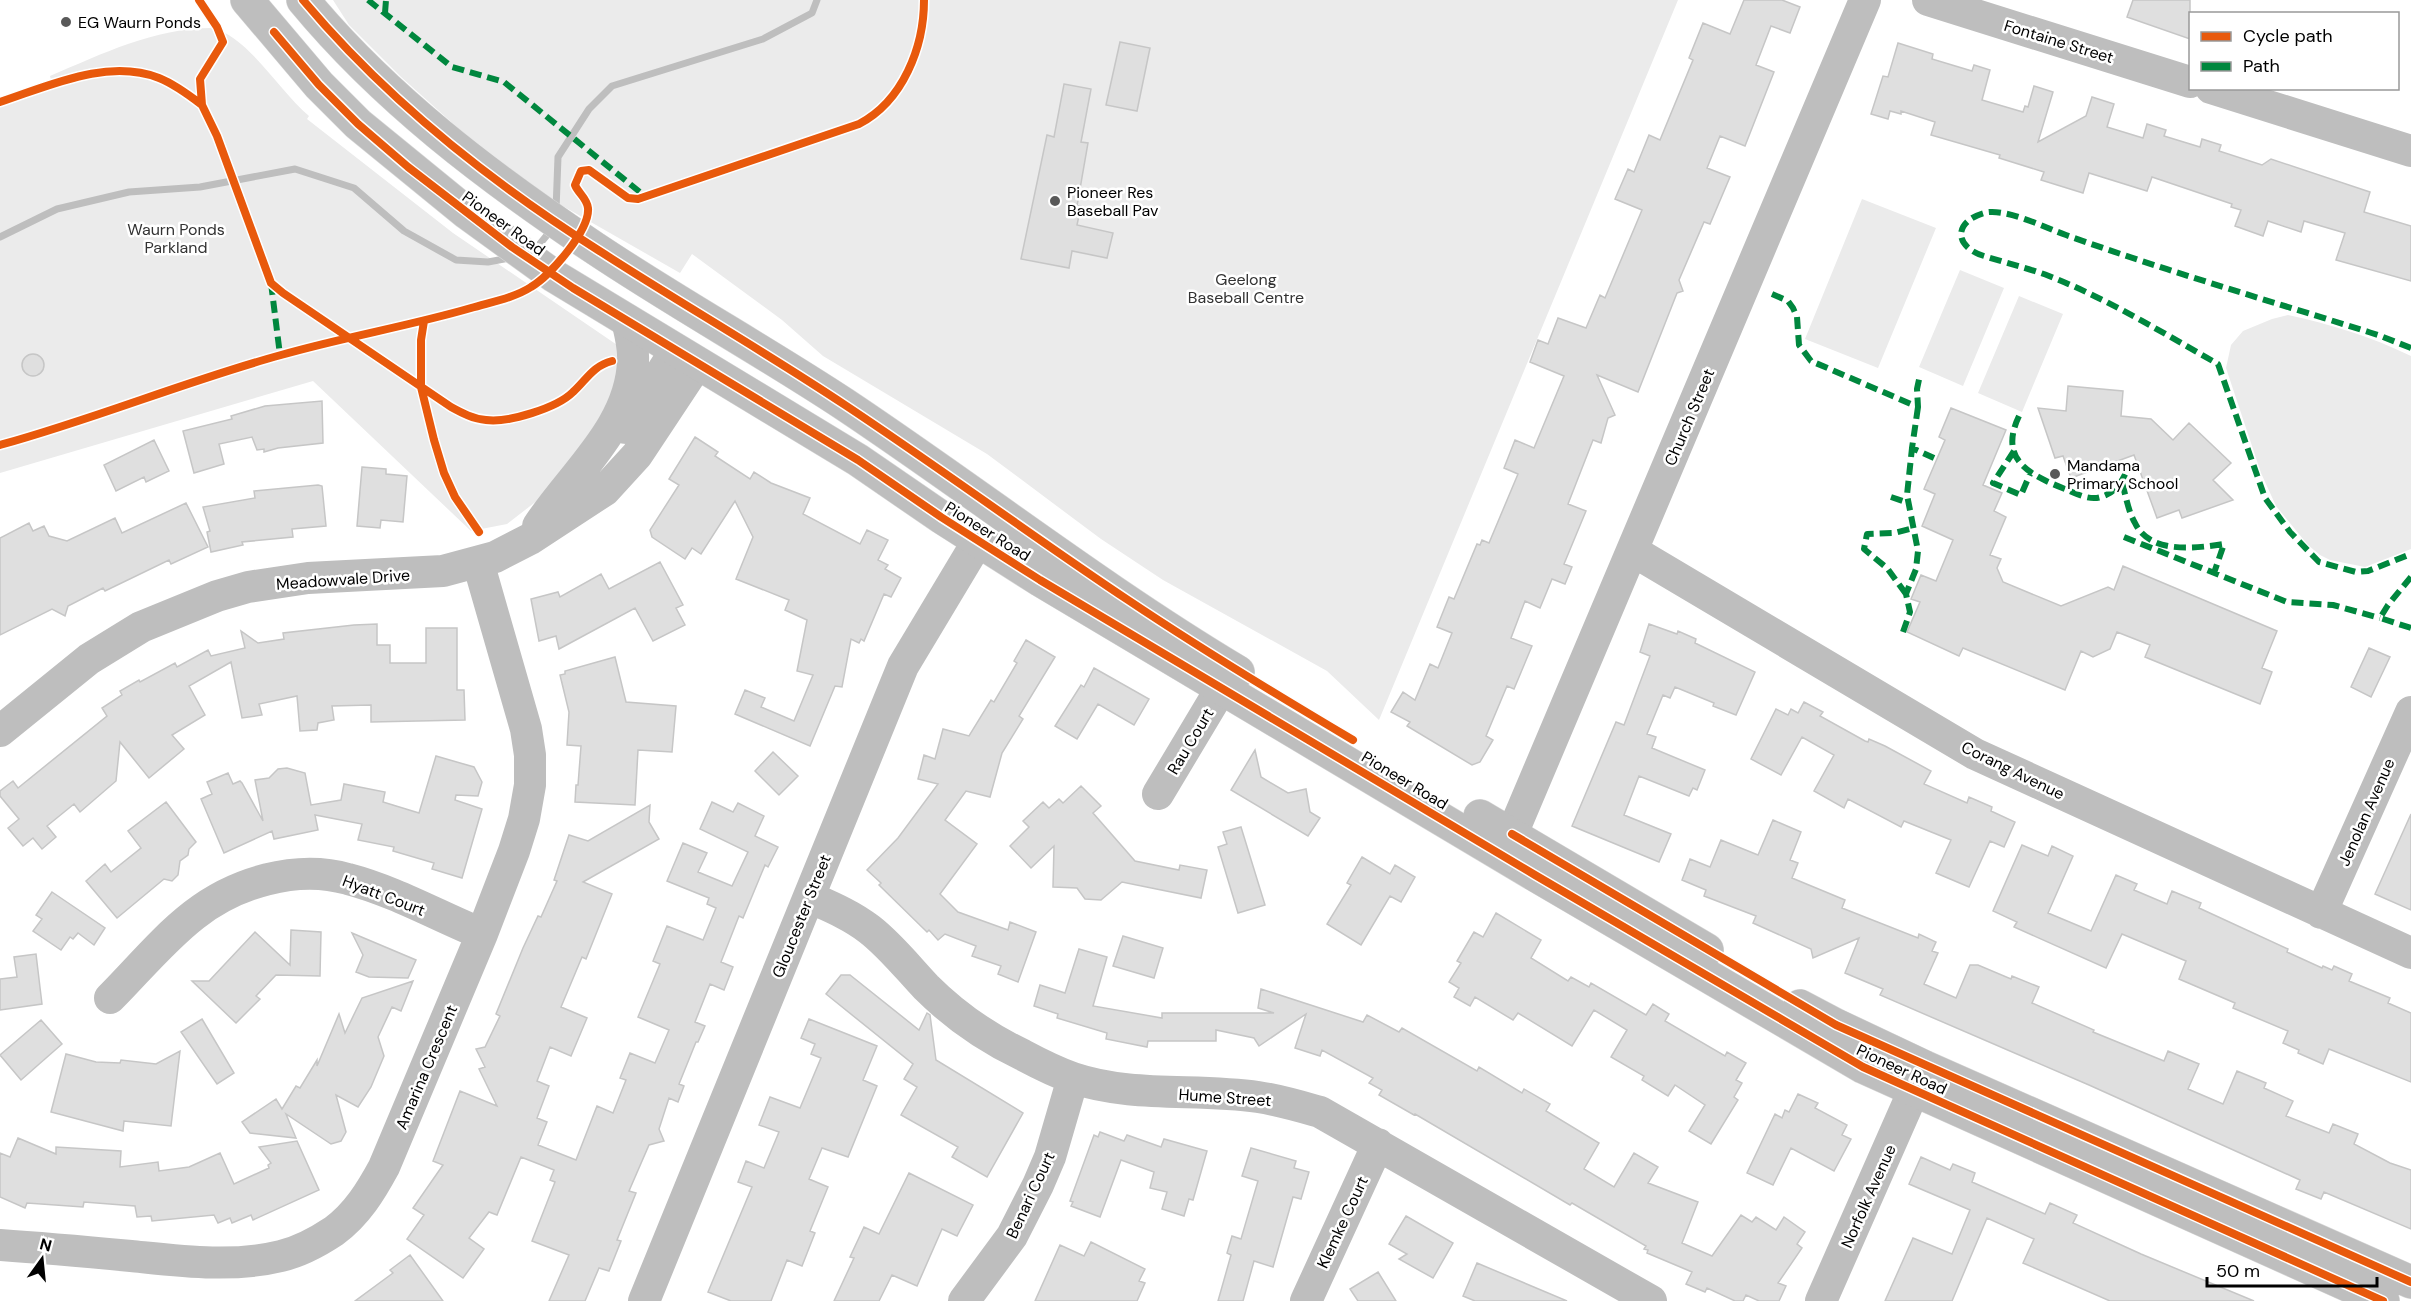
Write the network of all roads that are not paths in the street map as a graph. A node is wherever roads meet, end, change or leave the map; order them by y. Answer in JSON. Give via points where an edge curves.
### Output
{"nodes":[{"id":1,"x":247,"y":0,"type":"edge"},
{"id":2,"x":303,"y":0,"type":"edge"},
{"id":3,"x":1865,"y":0,"type":"edge"},
{"id":4,"x":1928,"y":0,"type":"edge"},
{"id":5,"x":2189,"y":82,"type":"edge"},
{"id":6,"x":2217,"y":90,"type":"edge"},
{"id":7,"x":2411,"y":151,"type":"edge"},
{"id":8,"x":627,"y":320,"type":"junction"},
{"id":9,"x":709,"y":320,"type":"junction"},
{"id":10,"x":687,"y":356,"type":"junction"},
{"id":11,"x":996,"y":510,"type":"junction"},
{"id":12,"x":535,"y":536,"type":"junction"},
{"id":13,"x":978,"y":541,"type":"junction"},
{"id":14,"x":1633,"y":551,"type":"junction"},
{"id":15,"x":478,"y":562,"type":"junction"},
{"id":16,"x":1228,"y":678,"type":"junction"},
{"id":17,"x":2411,"y":712,"type":"edge"},
{"id":18,"x":0,"y":731,"type":"edge"},
{"id":19,"x":1158,"y":794,"type":"dead end"},
{"id":20,"x":1508,"y":845,"type":"junction"},
{"id":21,"x":809,"y":897,"type":"junction"},
{"id":22,"x":2321,"y":913,"type":"junction"},
{"id":23,"x":482,"y":934,"type":"junction"},
{"id":24,"x":2411,"y":952,"type":"edge"},
{"id":25,"x":110,"y":998,"type":"dead end"},
{"id":26,"x":1073,"y":1078,"type":"junction"},
{"id":27,"x":1919,"y":1078,"type":"junction"},
{"id":28,"x":1378,"y":1144,"type":"junction"},
{"id":29,"x":0,"y":1245,"type":"edge"},
{"id":30,"x":2411,"y":1282,"type":"edge"},
{"id":31,"x":644,"y":1301,"type":"edge"},
{"id":32,"x":964,"y":1301,"type":"edge"},
{"id":33,"x":1306,"y":1301,"type":"edge"},
{"id":34,"x":1651,"y":1301,"type":"edge"},
{"id":35,"x":1821,"y":1301,"type":"edge"},
{"id":36,"x":2384,"y":1301,"type":"edge"}],
"edges":[{"from":1,"to":8,"type":"main road","name":"Pioneer Road","via":[[319,85],[358,124],[467,213],[573,288]]},
{"from":2,"to":9,"type":"main road","name":"Pioneer Road","via":[[392,94],[488,174],[595,249]]},
{"from":3,"to":14,"type":"street","name":"Church Street"},
{"from":4,"to":5,"type":"street","name":"Fontaine Street"},
{"from":6,"to":7,"type":"street"},
{"from":8,"to":10,"type":"main road","name":"Pioneer Road"},
{"from":8,"to":12,"type":"street","via":[[633,362],[615,421]]},
{"from":9,"to":10,"type":"main road"},
{"from":9,"to":11,"type":"main road","name":"Pioneer Road","via":[[844,404]]},
{"from":10,"to":12,"type":"street","name":"Meadowvale Drive","via":[[637,455],[605,490]]},
{"from":10,"to":13,"type":"main road","name":"Pioneer Road","via":[[858,460]]},
{"from":11,"to":13,"type":"main road"},
{"from":11,"to":16,"type":"main road","name":"Pioneer Road"},
{"from":12,"to":15,"type":"street","name":"Meadowvale Drive"},
{"from":13,"to":16,"type":"main road","name":"Pioneer Road","via":[[1040,580]]},
{"from":13,"to":21,"type":"street","name":"Gloucester Street","via":[[903,666]]},
{"from":14,"to":20,"type":"street","name":"Church Street"},
{"from":14,"to":22,"type":"street","name":"Corang Avenue","via":[[1975,754]]},
{"from":15,"to":18,"type":"street","name":"Meadowvale Drive","via":[[414,574],[308,578],[217,596],[141,627],[89,659]]},
{"from":15,"to":23,"type":"street","name":"Amarina Crescent","via":[[516,690],[530,755],[524,819]]},
{"from":16,"to":19,"type":"street","name":"Rau Court"},
{"from":16,"to":20,"type":"main road","name":"Pioneer Road"},
{"from":17,"to":22,"type":"street","name":"Jenolan Avenue"},
{"from":20,"to":27,"type":"main road","name":"Pioneer Road","via":[[1808,1010]]},
{"from":21,"to":26,"type":"street","name":"Hume Street","via":[[870,930],[958,1015],[1022,1055]]},
{"from":21,"to":31,"type":"street","name":"Gloucester Street"},
{"from":22,"to":24,"type":"street","name":"Corang Avenue"},
{"from":23,"to":25,"type":"street","name":"Hyatt Court","via":[[346,878],[316,874],[286,877],[234,890],[212,902],[171,935]]},
{"from":23,"to":29,"type":"street","name":"Amarina Crescent","via":[[384,1167],[354,1214],[334,1231],[283,1256],[250,1262],[206,1263]]},
{"from":26,"to":28,"type":"street","name":"Hume Street","via":[[1119,1088],[1256,1096],[1285,1102],[1320,1112]]},
{"from":26,"to":32,"type":"street","name":"Benari Court","via":[[1038,1185],[1012,1236]]},
{"from":27,"to":30,"type":"main road","name":"Pioneer Road"},
{"from":27,"to":35,"type":"street","name":"Norfolk Avenue"},
{"from":27,"to":36,"type":"main road","name":"Pioneer Road"},
{"from":28,"to":33,"type":"street","name":"Klemke Court"},
{"from":28,"to":34,"type":"street","name":"Hume Street"}]}
